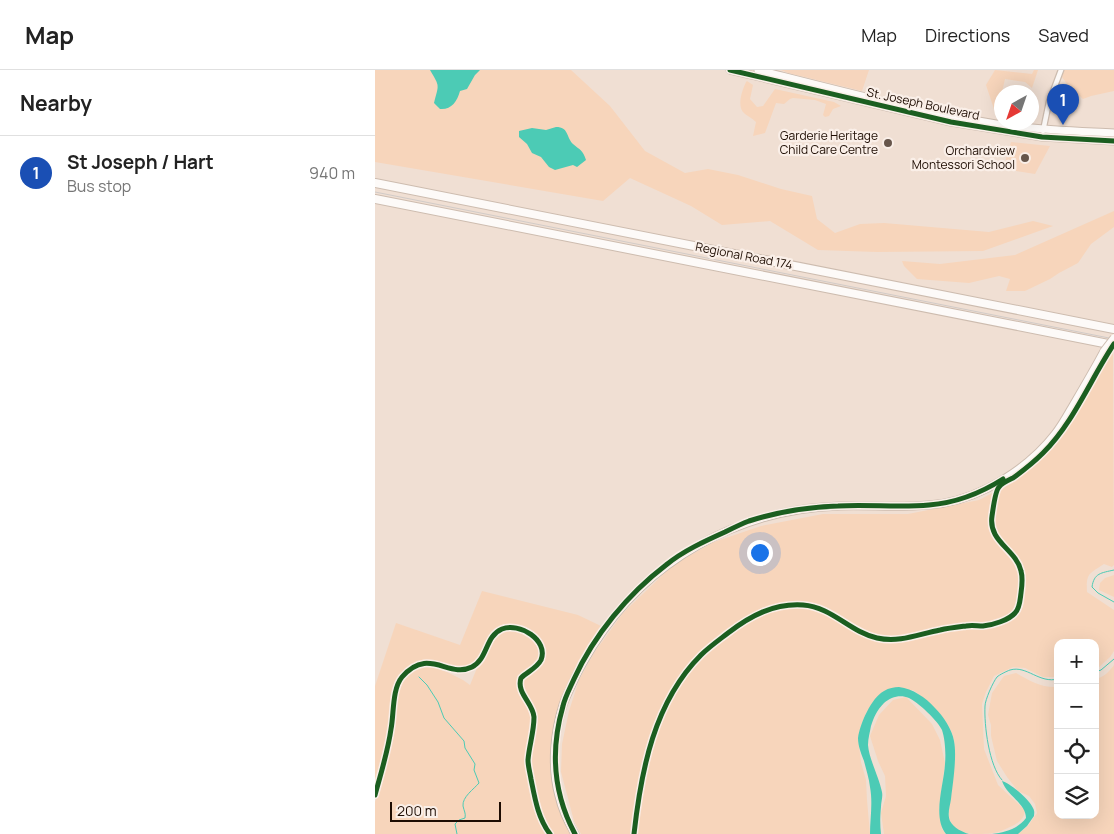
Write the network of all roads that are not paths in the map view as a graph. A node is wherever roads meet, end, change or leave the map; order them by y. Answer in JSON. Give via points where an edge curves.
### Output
{"nodes":[{"id":1,"x":730,"y":70,"type":"edge"},
{"id":2,"x":758,"y":70,"type":"edge"},
{"id":3,"x":1061,"y":70,"type":"edge"},
{"id":4,"x":889,"y":105,"type":"junction"},
{"id":5,"x":1042,"y":133,"type":"junction"},
{"id":6,"x":1114,"y":133,"type":"edge"},
{"id":7,"x":1114,"y":141,"type":"edge"},
{"id":8,"x":375,"y":183,"type":"edge"},
{"id":9,"x":375,"y":199,"type":"edge"},
{"id":10,"x":1114,"y":329,"type":"edge"},
{"id":11,"x":1114,"y":338,"type":"edge"},
{"id":12,"x":1114,"y":345,"type":"edge"},
{"id":13,"x":575,"y":834,"type":"edge"}],
"edges":[{"from":1,"to":4,"type":"main road","name":"St. Joseph Boulevard"},
{"from":2,"to":4,"type":"main road","name":"St. Joseph Boulevard"},
{"from":3,"to":5,"type":"street"},
{"from":4,"to":5,"type":"main road","name":"St. Joseph Boulevard","via":[[951,119]]},
{"from":5,"to":6,"type":"main road","name":"St. Joseph Boulevard"},
{"from":5,"to":7,"type":"main road","name":"St. Joseph Boulevard"},
{"from":8,"to":10,"type":"highway","name":"Regional Road 174"},
{"from":9,"to":12,"type":"highway","name":"Regional Road 174"},
{"from":11,"to":13,"type":"main road","bridge":true,"via":[[1056,433],[1024,464],[987,488],[945,503],[839,506],[795,511],[748,522],[702,542],[667,564],[632,594],[605,626],[579,668],[563,707],[556,736],[555,768],[559,795]]}]}
